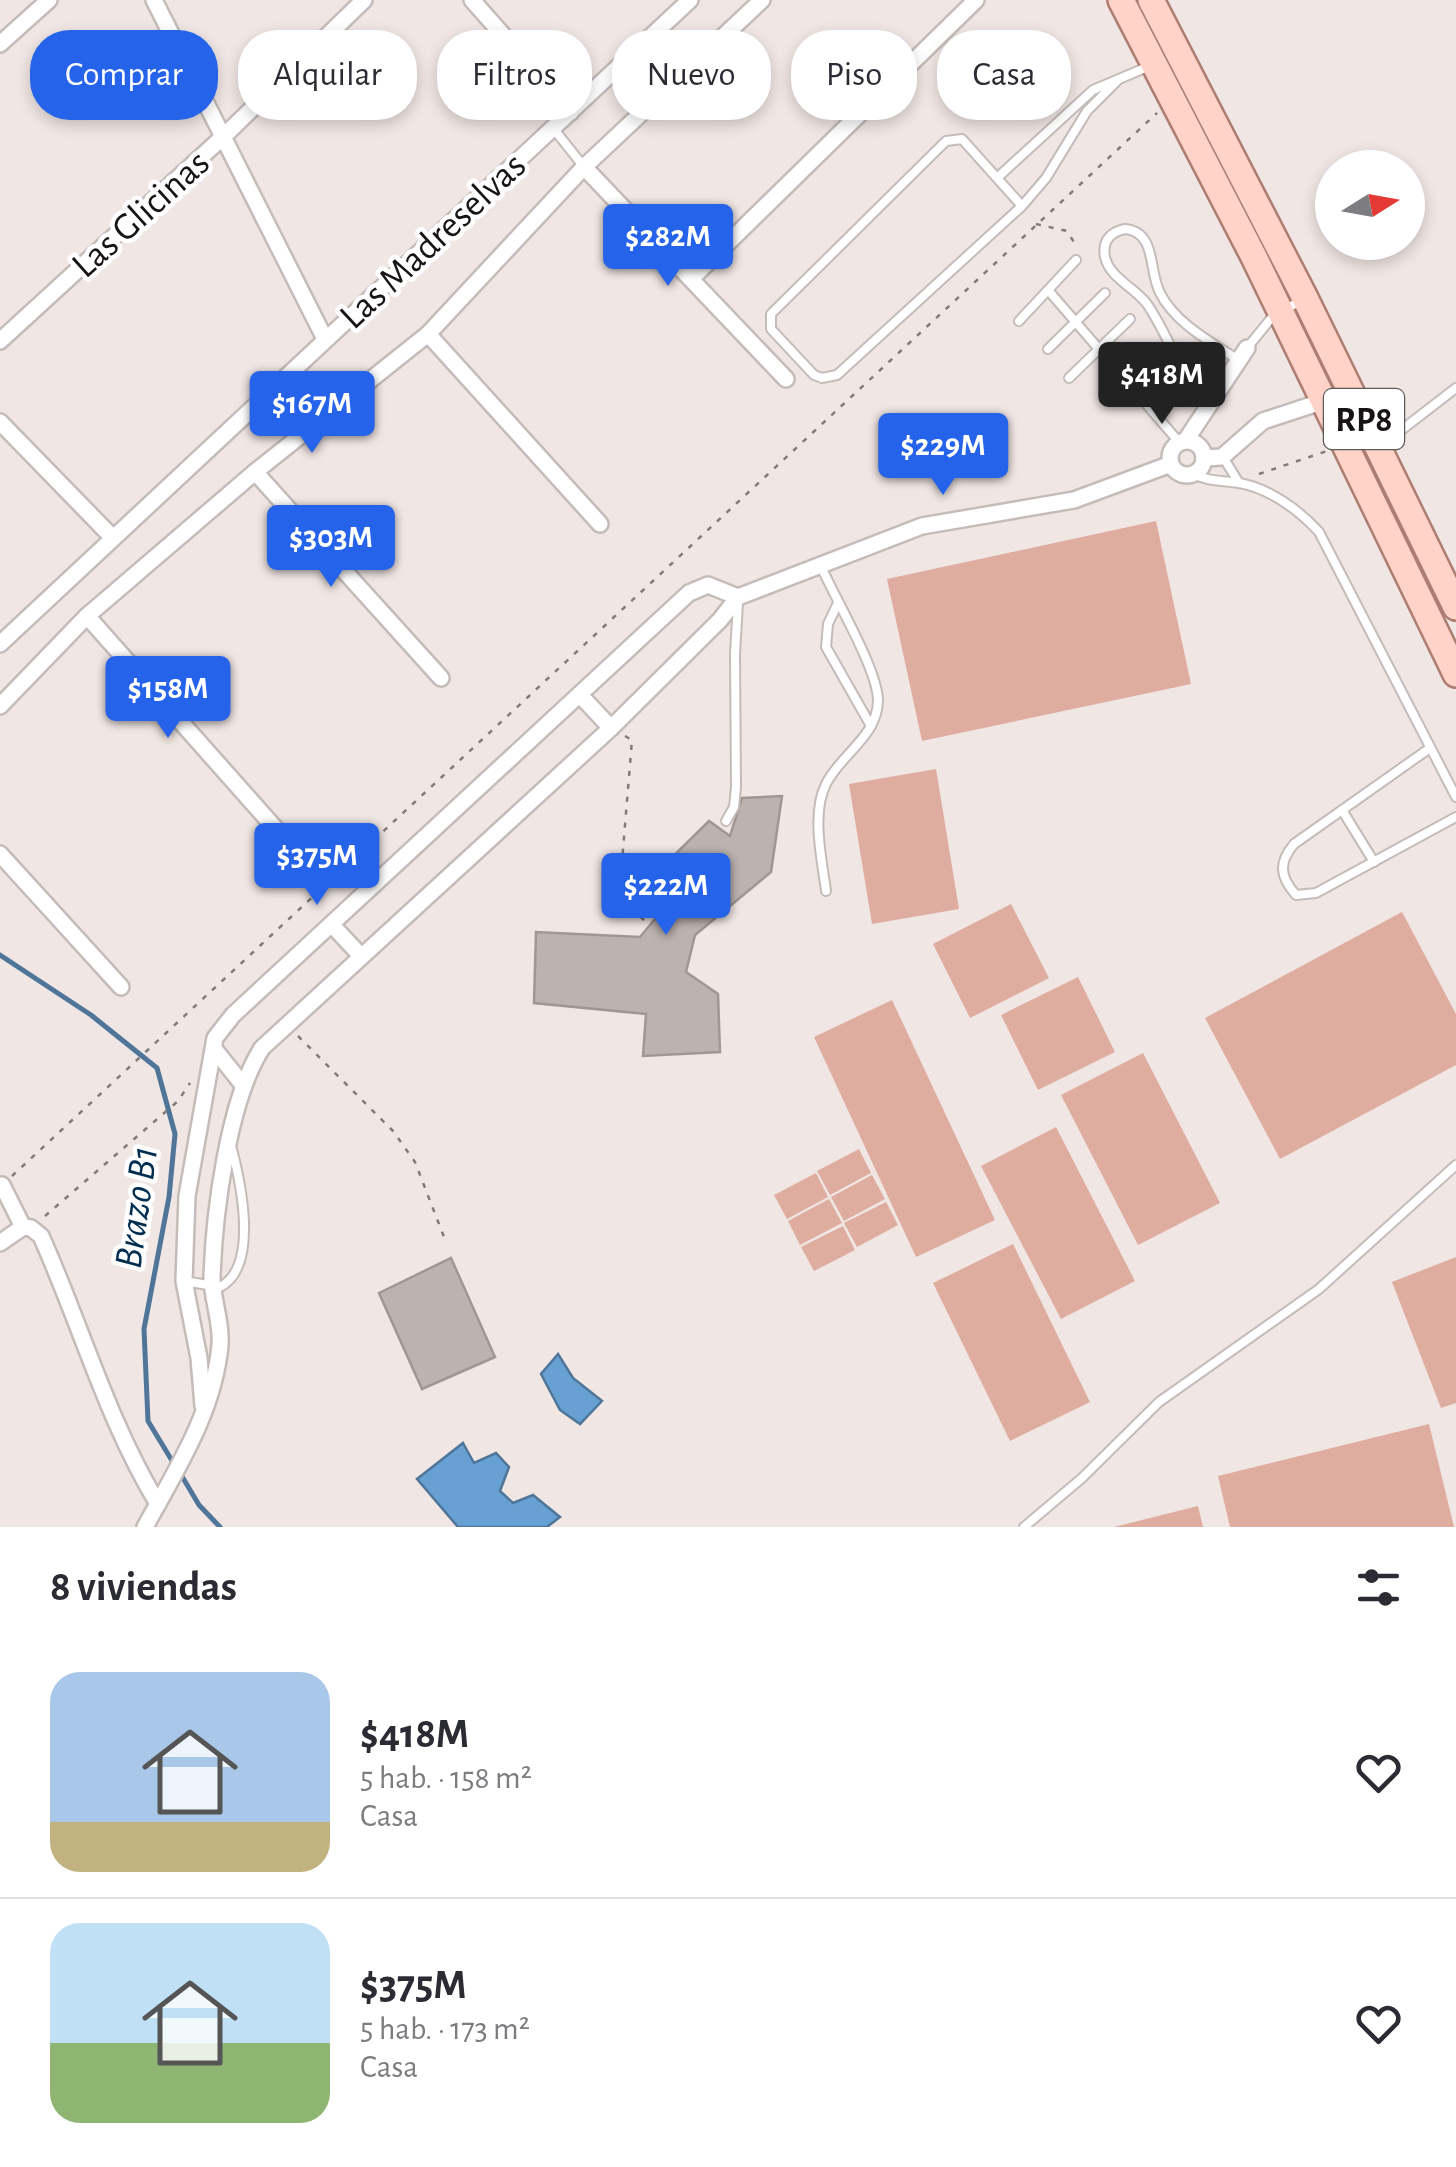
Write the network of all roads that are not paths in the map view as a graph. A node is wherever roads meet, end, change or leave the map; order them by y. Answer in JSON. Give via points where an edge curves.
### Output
{"nodes":[{"id":1,"x":49,"y":0,"type":"edge"},
{"id":2,"x":154,"y":0,"type":"edge"},
{"id":3,"x":364,"y":0,"type":"edge"},
{"id":4,"x":472,"y":0,"type":"edge"},
{"id":5,"x":690,"y":0,"type":"edge"},
{"id":6,"x":762,"y":0,"type":"edge"},
{"id":7,"x":976,"y":0,"type":"edge"},
{"id":8,"x":1121,"y":0,"type":"edge"},
{"id":9,"x":1152,"y":0,"type":"edge"},
{"id":10,"x":499,"y":30,"type":"edge"},
{"id":11,"x":0,"y":44,"type":"edge"},
{"id":12,"x":1180,"y":55,"type":"junction"},
{"id":13,"x":1154,"y":64,"type":"junction"},
{"id":14,"x":1117,"y":81,"type":"junction"},
{"id":15,"x":592,"y":92,"type":"edge"},
{"id":16,"x":562,"y":120,"type":"edge"},
{"id":17,"x":553,"y":128,"type":"junction"},
{"id":18,"x":225,"y":135,"type":"junction"},
{"id":19,"x":584,"y":167,"type":"junction"},
{"id":20,"x":997,"y":178,"type":"junction"},
{"id":21,"x":1022,"y":206,"type":"junction"},
{"id":22,"x":1076,"y":260,"type":"road end"},
{"id":23,"x":691,"y":280,"type":"junction"},
{"id":24,"x":1048,"y":290,"type":"junction"},
{"id":25,"x":1106,"y":293,"type":"dead end"},
{"id":26,"x":1306,"y":298,"type":"junction"},
{"id":27,"x":1281,"y":312,"type":"junction"},
{"id":28,"x":1130,"y":319,"type":"dead end"},
{"id":29,"x":1019,"y":321,"type":"dead end"},
{"id":30,"x":1075,"y":323,"type":"junction"},
{"id":31,"x":428,"y":334,"type":"junction"},
{"id":32,"x":325,"y":339,"type":"junction"},
{"id":33,"x":0,"y":342,"type":"edge"},
{"id":34,"x":1048,"y":349,"type":"dead end"},
{"id":35,"x":1098,"y":350,"type":"junction"},
{"id":36,"x":1242,"y":354,"type":"junction"},
{"id":37,"x":1069,"y":378,"type":"dead end"},
{"id":38,"x":786,"y":379,"type":"dead end"},
{"id":39,"x":1456,"y":388,"type":"edge"},
{"id":40,"x":1324,"y":401,"type":"junction"},
{"id":41,"x":1210,"y":406,"type":"junction"},
{"id":42,"x":0,"y":422,"type":"edge"},
{"id":43,"x":1183,"y":441,"type":"junction"},
{"id":44,"x":1378,"y":448,"type":"junction"},
{"id":45,"x":1222,"y":457,"type":"junction"},
{"id":46,"x":1204,"y":458,"type":"junction"},
{"id":47,"x":1171,"y":464,"type":"junction"},
{"id":48,"x":255,"y":472,"type":"junction"},
{"id":49,"x":1193,"y":474,"type":"junction"},
{"id":50,"x":1239,"y":483,"type":"junction"},
{"id":51,"x":600,"y":524,"type":"dead end"},
{"id":52,"x":114,"y":538,"type":"junction"},
{"id":53,"x":821,"y":566,"type":"junction"},
{"id":54,"x":738,"y":597,"type":"junction"},
{"id":55,"x":837,"y":604,"type":"junction"},
{"id":56,"x":1456,"y":607,"type":"edge"},
{"id":57,"x":87,"y":616,"type":"junction"},
{"id":58,"x":0,"y":644,"type":"edge"},
{"id":59,"x":1456,"y":674,"type":"edge"},
{"id":60,"x":441,"y":678,"type":"dead end"},
{"id":61,"x":580,"y":695,"type":"junction"},
{"id":62,"x":0,"y":706,"type":"edge"},
{"id":63,"x":871,"y":726,"type":"junction"},
{"id":64,"x":611,"y":728,"type":"junction"},
{"id":65,"x":1430,"y":748,"type":"junction"},
{"id":66,"x":1456,"y":797,"type":"edge"},
{"id":67,"x":1342,"y":810,"type":"junction"},
{"id":68,"x":1456,"y":817,"type":"edge"},
{"id":69,"x":726,"y":821,"type":"dead end"},
{"id":70,"x":282,"y":836,"type":"dead end"},
{"id":71,"x":0,"y":854,"type":"edge"},
{"id":72,"x":1374,"y":862,"type":"junction"},
{"id":73,"x":826,"y":890,"type":"dead end"},
{"id":74,"x":332,"y":925,"type":"junction"},
{"id":75,"x":362,"y":956,"type":"junction"},
{"id":76,"x":122,"y":988,"type":"dead end"},
{"id":77,"x":215,"y":1050,"type":"junction"},
{"id":78,"x":243,"y":1086,"type":"junction"},
{"id":79,"x":230,"y":1143,"type":"junction"},
{"id":80,"x":1456,"y":1165,"type":"edge"},
{"id":81,"x":2,"y":1185,"type":"edge"},
{"id":82,"x":27,"y":1227,"type":"junction"},
{"id":83,"x":0,"y":1243,"type":"edge"},
{"id":84,"x":184,"y":1281,"type":"junction"},
{"id":85,"x":213,"y":1288,"type":"junction"},
{"id":86,"x":204,"y":1416,"type":"junction"},
{"id":87,"x":158,"y":1504,"type":"junction"},
{"id":88,"x":145,"y":1527,"type":"edge"},
{"id":89,"x":1024,"y":1527,"type":"edge"}],
"edges":[{"from":1,"to":11,"type":"street"},
{"from":2,"to":18,"type":"street"},
{"from":3,"to":18,"type":"street","name":"Las Glicinas"},
{"from":4,"to":10,"type":"street"},
{"from":5,"to":15,"type":"street","name":"Las Madreselvas"},
{"from":6,"to":19,"type":"street"},
{"from":7,"to":23,"type":"street"},
{"from":8,"to":13,"type":"main road","number":"RP8"},
{"from":9,"to":12,"type":"main road","number":"RP8"},
{"from":12,"to":13,"type":"lane"},
{"from":12,"to":26,"type":"main road","number":"RP8"},
{"from":13,"to":14,"type":"lane"},
{"from":13,"to":27,"type":"main road","number":"RP8"},
{"from":14,"to":20,"type":"lane","via":[[1094,90]]},
{"from":14,"to":21,"type":"lane","via":[[1087,110]]},
{"from":16,"to":17,"type":"street","name":"Las Madreselvas"},
{"from":17,"to":19,"type":"lane"},
{"from":17,"to":32,"type":"street","name":"Las Madreselvas"},
{"from":18,"to":32,"type":"street"},
{"from":18,"to":33,"type":"street","name":"Las Glicinas"},
{"from":19,"to":23,"type":"street"},
{"from":19,"to":31,"type":"street"},
{"from":20,"to":21,"type":"lane"},
{"from":20,"to":21,"type":"lane","via":[[962,139],[946,140],[771,314],[771,329],[814,375],[837,376]]},
{"from":22,"to":24,"type":"lane"},
{"from":23,"to":38,"type":"street"},
{"from":24,"to":29,"type":"lane"},
{"from":24,"to":30,"type":"lane"},
{"from":25,"to":30,"type":"lane"},
{"from":26,"to":27,"type":"lane"},
{"from":26,"to":44,"type":"main road","number":"RP8"},
{"from":27,"to":36,"type":"lane"},
{"from":27,"to":40,"type":"main road","number":"RP8"},
{"from":28,"to":35,"type":"lane"},
{"from":30,"to":34,"type":"lane"},
{"from":30,"to":35,"type":"lane"},
{"from":31,"to":48,"type":"street"},
{"from":31,"to":51,"type":"street"},
{"from":32,"to":52,"type":"street","name":"Las Madreselvas"},
{"from":35,"to":37,"type":"lane"},
{"from":35,"to":43,"type":"lane"},
{"from":36,"to":41,"type":"street"},
{"from":36,"to":41,"type":"lane","via":[[1191,328],[1170,308],[1141,234],[1125,228],[1110,235],[1106,262],[1143,298]]},
{"from":39,"to":44,"type":"lane"},
{"from":40,"to":45,"type":"street","via":[[1264,421]]},
{"from":40,"to":59,"type":"main road","number":"RP8"},
{"from":41,"to":43,"type":"street"},
{"from":42,"to":52,"type":"street"},
{"from":43,"to":46,"type":"street","via":[[1200,447]]},
{"from":43,"to":47,"type":"street","via":[[1172,449]]},
{"from":44,"to":56,"type":"main road","number":"RP8"},
{"from":45,"to":46,"type":"street"},
{"from":45,"to":50,"type":"lane"},
{"from":46,"to":49,"type":"street"},
{"from":47,"to":49,"type":"street"},
{"from":47,"to":53,"type":"street","via":[[1074,500],[922,526]]},
{"from":48,"to":57,"type":"street"},
{"from":48,"to":60,"type":"street"},
{"from":49,"to":50,"type":"lane"},
{"from":50,"to":65,"type":"lane","via":[[1275,497],[1319,532]]},
{"from":52,"to":58,"type":"street","name":"Las Madreselvas"},
{"from":53,"to":54,"type":"street"},
{"from":53,"to":55,"type":"lane"},
{"from":54,"to":61,"type":"street","via":[[708,585],[689,593]]},
{"from":54,"to":64,"type":"street"},
{"from":54,"to":69,"type":"lane","via":[[736,787]]},
{"from":55,"to":63,"type":"lane","via":[[877,694]]},
{"from":55,"to":63,"type":"lane","via":[[826,646]]},
{"from":57,"to":62,"type":"street"},
{"from":57,"to":70,"type":"street"},
{"from":61,"to":64,"type":"street"},
{"from":61,"to":74,"type":"street"},
{"from":63,"to":73,"type":"lane","via":[[821,798]]},
{"from":64,"to":75,"type":"street"},
{"from":65,"to":66,"type":"lane"},
{"from":65,"to":67,"type":"lane"},
{"from":67,"to":72,"type":"lane"},
{"from":67,"to":72,"type":"lane","via":[[1285,855],[1285,883],[1296,895],[1316,893]]},
{"from":68,"to":72,"type":"lane"},
{"from":71,"to":76,"type":"street"},
{"from":74,"to":75,"type":"street"},
{"from":74,"to":77,"type":"street","via":[[233,1015],[215,1038]]},
{"from":75,"to":78,"type":"street","via":[[262,1048]]},
{"from":77,"to":78,"type":"street"},
{"from":77,"to":84,"type":"street","via":[[188,1196]]},
{"from":78,"to":79,"type":"street"},
{"from":79,"to":85,"type":"street"},
{"from":79,"to":85,"type":"lane","via":[[239,1181],[242,1259],[226,1285]]},
{"from":80,"to":89,"type":"lane","via":[[1319,1289],[1159,1402]]},
{"from":81,"to":82,"type":"street"},
{"from":82,"to":83,"type":"street"},
{"from":82,"to":87,"type":"street","via":[[40,1236],[108,1405]]},
{"from":84,"to":85,"type":"lane"},
{"from":84,"to":86,"type":"street"},
{"from":85,"to":86,"type":"street","via":[[220,1343]]},
{"from":86,"to":87,"type":"street"},
{"from":87,"to":88,"type":"street"}]}
